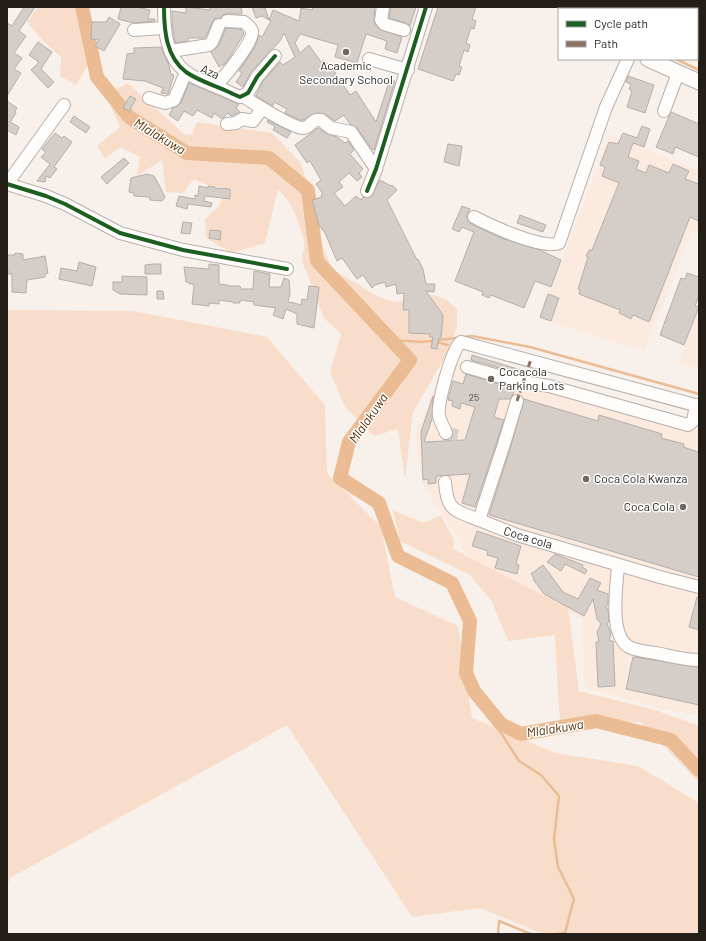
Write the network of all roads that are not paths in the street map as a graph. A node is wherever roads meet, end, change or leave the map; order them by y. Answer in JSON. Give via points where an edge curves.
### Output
{"nodes":[{"id":1,"x":164,"y":7,"type":"edge"},
{"id":2,"x":383,"y":7,"type":"edge"},
{"id":3,"x":426,"y":7,"type":"edge"},
{"id":4,"x":164,"y":28,"type":"junction"},
{"id":5,"x":134,"y":30,"type":"dead end"},
{"id":6,"x":404,"y":30,"type":"dead end"},
{"id":7,"x":171,"y":51,"type":"junction"},
{"id":8,"x":275,"y":56,"type":"dead end"},
{"id":9,"x":369,"y":59,"type":"dead end"},
{"id":10,"x":628,"y":60,"type":"edge"},
{"id":11,"x":650,"y":60,"type":"edge"},
{"id":12,"x":408,"y":70,"type":"junction"},
{"id":13,"x":186,"y":72,"type":"junction"},
{"id":14,"x":678,"y":73,"type":"junction"},
{"id":15,"x":699,"y":82,"type":"edge"},
{"id":16,"x":216,"y":86,"type":"junction"},
{"id":17,"x":243,"y":96,"type":"junction"},
{"id":18,"x":149,"y":98,"type":"dead end"},
{"id":19,"x":64,"y":105,"type":"dead end"},
{"id":20,"x":262,"y":109,"type":"junction"},
{"id":21,"x":664,"y":111,"type":"dead end"},
{"id":22,"x":227,"y":124,"type":"dead end"},
{"id":23,"x":376,"y":169,"type":"junction"},
{"id":24,"x":7,"y":184,"type":"edge"},
{"id":25,"x":367,"y":191,"type":"dead end"},
{"id":26,"x":474,"y":217,"type":"dead end"},
{"id":27,"x":287,"y":269,"type":"dead end"},
{"id":28,"x":468,"y":367,"type":"dead end"},
{"id":29,"x":516,"y":401,"type":"dead end"},
{"id":30,"x":698,"y":405,"type":"edge"},
{"id":31,"x":446,"y":433,"type":"dead end"},
{"id":32,"x":445,"y":482,"type":"dead end"},
{"id":33,"x":479,"y":520,"type":"junction"},
{"id":34,"x":618,"y":565,"type":"junction"},
{"id":35,"x":699,"y":587,"type":"edge"},
{"id":36,"x":699,"y":660,"type":"edge"}],
"edges":[{"from":1,"to":4,"type":"street","name":"Aza"},
{"from":2,"to":6,"type":"street","via":[[381,16],[384,24]]},
{"from":3,"to":12,"type":"street"},
{"from":4,"to":5,"type":"street"},
{"from":4,"to":7,"type":"street","name":"Aza"},
{"from":7,"to":13,"type":"street","name":"Aza","via":[[175,61]]},
{"from":7,"to":16,"type":"street","via":[[209,45],[223,23],[244,22],[252,30],[252,34],[244,51]]},
{"from":8,"to":17,"type":"street"},
{"from":9,"to":12,"type":"street"},
{"from":10,"to":26,"type":"street","via":[[606,107],[559,243],[541,243],[497,229]]},
{"from":11,"to":14,"type":"main road"},
{"from":12,"to":23,"type":"street"},
{"from":13,"to":16,"type":"street","name":"Aza"},
{"from":13,"to":18,"type":"street","via":[[174,100],[164,103]]},
{"from":14,"to":15,"type":"main road"},
{"from":14,"to":21,"type":"street"},
{"from":16,"to":17,"type":"street","name":"Aza"},
{"from":17,"to":20,"type":"street","name":"Aza"},
{"from":19,"to":24,"type":"street"},
{"from":20,"to":22,"type":"street","via":[[253,121],[242,119]]},
{"from":20,"to":23,"type":"street","name":"Aza","via":[[299,127],[307,127],[316,120],[321,120],[331,128],[352,132]]},
{"from":23,"to":25,"type":"street"},
{"from":24,"to":27,"type":"street","via":[[65,204],[120,233],[183,250]]},
{"from":28,"to":30,"type":"street","via":[[688,424],[693,421]]},
{"from":29,"to":33,"type":"street"},
{"from":30,"to":31,"type":"street","via":[[466,342],[458,344],[441,395],[439,415]]},
{"from":32,"to":33,"type":"street","name":"Coca cola","via":[[449,505],[456,511]]},
{"from":33,"to":34,"type":"street","name":"Coca cola","via":[[517,535]]},
{"from":34,"to":35,"type":"street","name":"Coca cola"},
{"from":34,"to":36,"type":"street","via":[[616,626],[620,638],[638,650]]}]}
